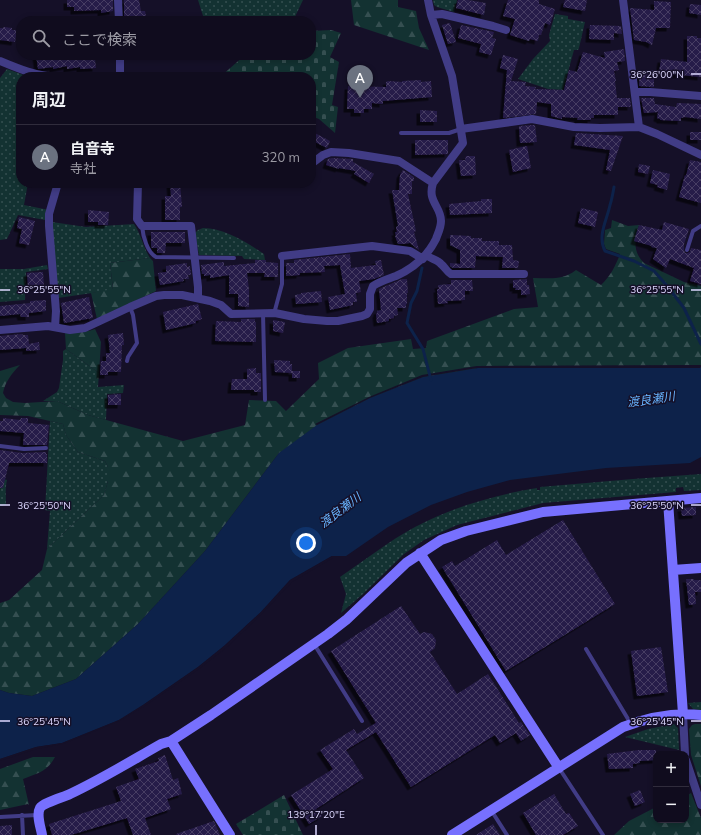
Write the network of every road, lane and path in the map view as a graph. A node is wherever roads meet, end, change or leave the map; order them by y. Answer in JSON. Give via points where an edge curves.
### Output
{"nodes":[{"id":1,"x":118,"y":0,"type":"edge"},
{"id":2,"x":428,"y":0,"type":"edge"},
{"id":3,"x":623,"y":0,"type":"edge"},
{"id":4,"x":431,"y":15,"type":"junction"},
{"id":5,"x":119,"y":16,"type":"edge"},
{"id":6,"x":506,"y":30,"type":"dead end"},
{"id":7,"x":120,"y":60,"type":"edge"},
{"id":8,"x":0,"y":61,"type":"edge"},
{"id":9,"x":26,"y":72,"type":"edge"},
{"id":10,"x":120,"y":72,"type":"edge"},
{"id":11,"x":635,"y":92,"type":"junction"},
{"id":12,"x":701,"y":96,"type":"edge"},
{"id":13,"x":639,"y":127,"type":"junction"},
{"id":14,"x":461,"y":129,"type":"junction"},
{"id":15,"x":401,"y":133,"type":"dead end"},
{"id":16,"x":701,"y":156,"type":"edge"},
{"id":17,"x":316,"y":160,"type":"edge"},
{"id":18,"x":433,"y":183,"type":"junction"},
{"id":19,"x":57,"y":188,"type":"edge"},
{"id":20,"x":138,"y":188,"type":"edge"},
{"id":21,"x":142,"y":226,"type":"junction"},
{"id":22,"x":701,"y":226,"type":"edge"},
{"id":23,"x":687,"y":250,"type":"dead end"},
{"id":24,"x":282,"y":256,"type":"joint"},
{"id":25,"x":424,"y":257,"type":"junction"},
{"id":26,"x":195,"y":258,"type":"junction"},
{"id":27,"x":234,"y":258,"type":"dead end"},
{"id":28,"x":524,"y":274,"type":"dead end"},
{"id":29,"x":198,"y":297,"type":"junction"},
{"id":30,"x":130,"y":307,"type":"junction"},
{"id":31,"x":263,"y":313,"type":"junction"},
{"id":32,"x":275,"y":313,"type":"junction"},
{"id":33,"x":55,"y":327,"type":"junction"},
{"id":34,"x":0,"y":330,"type":"edge"},
{"id":35,"x":127,"y":361,"type":"dead end"},
{"id":36,"x":265,"y":400,"type":"dead end"},
{"id":37,"x":0,"y":446,"type":"edge"},
{"id":38,"x":46,"y":448,"type":"dead end"},
{"id":39,"x":701,"y":498,"type":"edge"},
{"id":40,"x":668,"y":501,"type":"junction"},
{"id":41,"x":420,"y":553,"type":"junction"},
{"id":42,"x":701,"y":568,"type":"edge"},
{"id":43,"x":673,"y":570,"type":"junction"},
{"id":44,"x":313,"y":644,"type":"junction"},
{"id":45,"x":586,"y":649,"type":"dead end"},
{"id":46,"x":683,"y":714,"type":"junction"},
{"id":47,"x":701,"y":715,"type":"edge"},
{"id":48,"x":362,"y":721,"type":"dead end"},
{"id":49,"x":631,"y":724,"type":"junction"},
{"id":50,"x":171,"y":741,"type":"junction"},
{"id":51,"x":685,"y":751,"type":"edge"},
{"id":52,"x":559,"y":768,"type":"junction"},
{"id":53,"x":689,"y":769,"type":"edge"},
{"id":54,"x":701,"y":805,"type":"edge"},
{"id":55,"x":491,"y":810,"type":"junction"},
{"id":56,"x":22,"y":815,"type":"junction"},
{"id":57,"x":39,"y":815,"type":"junction"},
{"id":58,"x":0,"y":817,"type":"edge"},
{"id":59,"x":23,"y":835,"type":"edge"},
{"id":60,"x":42,"y":835,"type":"edge"},
{"id":61,"x":230,"y":835,"type":"edge"},
{"id":62,"x":452,"y":835,"type":"edge"},
{"id":63,"x":507,"y":835,"type":"edge"},
{"id":64,"x":603,"y":835,"type":"edge"}],
"edges":[{"from":1,"to":5,"type":"street"},
{"from":2,"to":4,"type":"street"},
{"from":3,"to":11,"type":"street"},
{"from":4,"to":6,"type":"street","via":[[442,14]]},
{"from":4,"to":14,"type":"street","via":[[452,76]]},
{"from":7,"to":10,"type":"street"},
{"from":8,"to":9,"type":"street"},
{"from":11,"to":12,"type":"street"},
{"from":11,"to":13,"type":"street"},
{"from":13,"to":14,"type":"street","via":[[574,127],[532,119]]},
{"from":13,"to":16,"type":"street"},
{"from":14,"to":15,"type":"lane","via":[[449,133]]},
{"from":14,"to":18,"type":"street","via":[[462,145]]},
{"from":17,"to":18,"type":"street","via":[[331,152],[399,161]]},
{"from":18,"to":25,"type":"street","via":[[431,194],[441,222],[437,236]]},
{"from":19,"to":33,"type":"street","via":[[48,226],[56,311]]},
{"from":20,"to":21,"type":"street","via":[[137,219]]},
{"from":21,"to":26,"type":"lane","via":[[142,233],[153,256]]},
{"from":21,"to":26,"type":"street","via":[[191,226]]},
{"from":22,"to":23,"type":"lane","via":[[693,231]]},
{"from":24,"to":25,"type":"street","via":[[372,246],[410,251]]},
{"from":24,"to":32,"type":"lane","via":[[282,284]]},
{"from":25,"to":28,"type":"street","via":[[441,263],[451,274]]},
{"from":25,"to":32,"type":"street","via":[[405,271],[373,286],[370,309],[362,316],[327,321]]},
{"from":26,"to":27,"type":"lane"},
{"from":26,"to":29,"type":"street"},
{"from":29,"to":30,"type":"street","via":[[156,296]]},
{"from":29,"to":31,"type":"street","via":[[217,303],[231,314]]},
{"from":30,"to":33,"type":"street","via":[[85,328],[70,330]]},
{"from":30,"to":35,"type":"lane","via":[[137,343]]},
{"from":31,"to":32,"type":"street"},
{"from":31,"to":36,"type":"lane"},
{"from":33,"to":34,"type":"street"},
{"from":37,"to":38,"type":"lane"},
{"from":39,"to":40,"type":"street"},
{"from":40,"to":41,"type":"street","via":[[522,516],[450,536]]},
{"from":40,"to":43,"type":"street"},
{"from":41,"to":44,"type":"street","via":[[395,572],[346,620]]},
{"from":41,"to":52,"type":"street"},
{"from":42,"to":43,"type":"street"},
{"from":43,"to":46,"type":"street"},
{"from":44,"to":48,"type":"lane"},
{"from":44,"to":50,"type":"street"},
{"from":45,"to":49,"type":"lane"},
{"from":46,"to":47,"type":"street"},
{"from":46,"to":49,"type":"street","via":[[655,716]]},
{"from":46,"to":51,"type":"street"},
{"from":49,"to":52,"type":"street"},
{"from":50,"to":57,"type":"street","via":[[161,744],[102,779],[43,805]]},
{"from":50,"to":61,"type":"street"},
{"from":52,"to":55,"type":"street"},
{"from":52,"to":64,"type":"lane"},
{"from":53,"to":54,"type":"street"},
{"from":55,"to":62,"type":"street"},
{"from":55,"to":63,"type":"lane"},
{"from":56,"to":57,"type":"lane"},
{"from":56,"to":58,"type":"lane"},
{"from":56,"to":59,"type":"lane"},
{"from":57,"to":60,"type":"street"}]}
